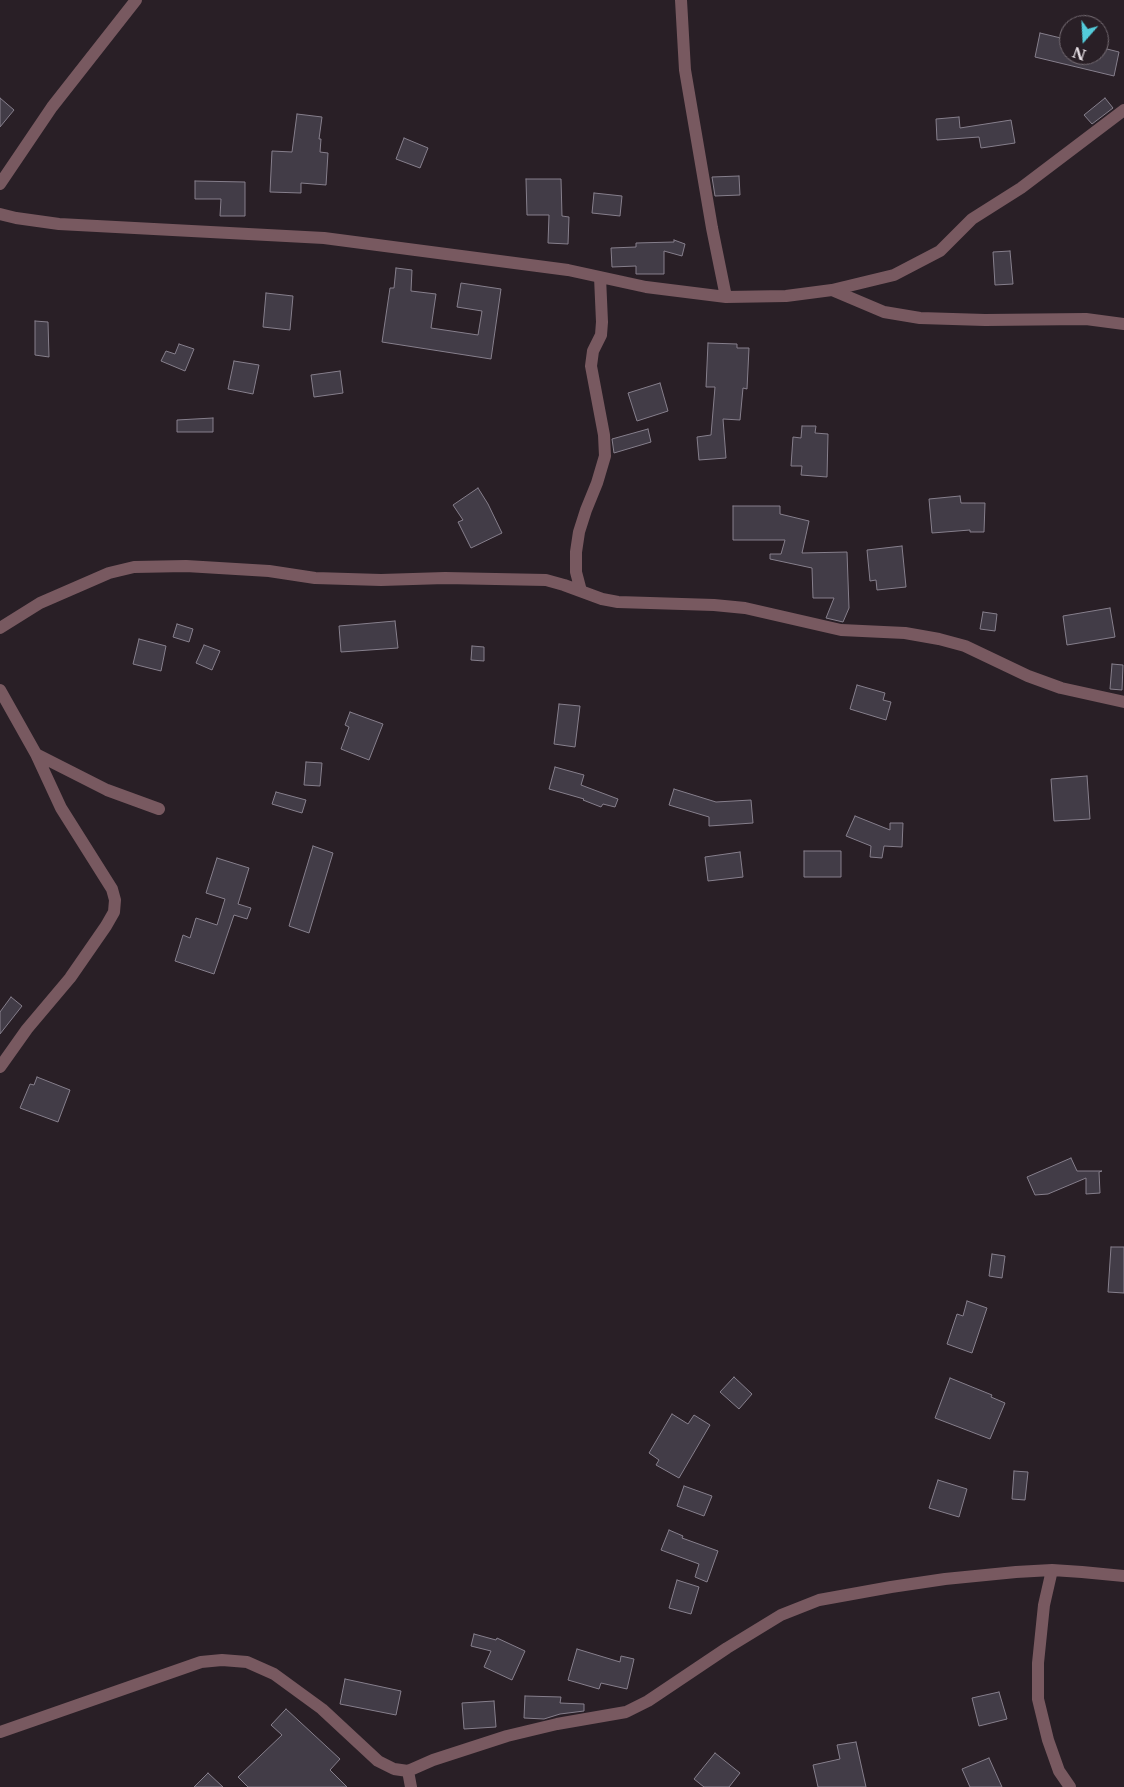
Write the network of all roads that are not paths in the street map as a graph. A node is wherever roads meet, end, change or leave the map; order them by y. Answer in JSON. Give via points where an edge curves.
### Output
{"nodes":[{"id":1,"x":136,"y":0,"type":"edge"},
{"id":2,"x":681,"y":0,"type":"edge"},
{"id":3,"x":1124,"y":110,"type":"edge"},
{"id":4,"x":0,"y":184,"type":"edge"},
{"id":5,"x":0,"y":214,"type":"edge"},
{"id":6,"x":600,"y":277,"type":"junction"},
{"id":7,"x":832,"y":290,"type":"junction"},
{"id":8,"x":726,"y":297,"type":"junction"},
{"id":9,"x":1124,"y":324,"type":"edge"},
{"id":10,"x":581,"y":591,"type":"junction"},
{"id":11,"x":0,"y":628,"type":"edge"},
{"id":12,"x":0,"y":690,"type":"edge"},
{"id":13,"x":1124,"y":702,"type":"edge"},
{"id":14,"x":36,"y":754,"type":"junction"},
{"id":15,"x":159,"y":809,"type":"dead end"},
{"id":16,"x":0,"y":1067,"type":"edge"},
{"id":17,"x":1052,"y":1570,"type":"junction"},
{"id":18,"x":1124,"y":1576,"type":"edge"},
{"id":19,"x":0,"y":1732,"type":"edge"},
{"id":20,"x":408,"y":1771,"type":"junction"},
{"id":21,"x":411,"y":1787,"type":"edge"},
{"id":22,"x":1070,"y":1787,"type":"edge"}],
"edges":[{"from":1,"to":4,"type":"street","via":[[52,107]]},
{"from":2,"to":8,"type":"street","via":[[685,70]]},
{"from":3,"to":7,"type":"street","via":[[1021,188],[972,219],[940,251],[894,275]]},
{"from":5,"to":6,"type":"street","via":[[59,224],[324,238]]},
{"from":6,"to":8,"type":"street","via":[[646,287]]},
{"from":6,"to":10,"type":"street","via":[[601,335],[593,351],[591,366],[605,456],[579,532],[576,572]]},
{"from":7,"to":8,"type":"street","via":[[786,296]]},
{"from":7,"to":9,"type":"street","via":[[884,312],[920,318],[1086,318]]},
{"from":10,"to":11,"type":"street","via":[[546,580],[315,578],[269,571],[134,566],[109,573],[40,603]]},
{"from":10,"to":13,"type":"street","via":[[618,602],[745,608],[841,630],[905,633],[939,639],[965,646],[1061,688]]},
{"from":12,"to":14,"type":"street"},
{"from":14,"to":15,"type":"street","via":[[107,790]]},
{"from":14,"to":16,"type":"street","via":[[61,808],[112,888],[114,912],[70,978]]},
{"from":17,"to":18,"type":"street"},
{"from":17,"to":20,"type":"street","via":[[945,1579],[819,1600],[781,1615],[626,1712],[507,1736]]},
{"from":17,"to":22,"type":"street","via":[[1044,1605],[1038,1699],[1059,1771]]},
{"from":19,"to":20,"type":"street","via":[[201,1662],[247,1662],[274,1674],[322,1709],[378,1761],[394,1769]]},
{"from":20,"to":21,"type":"street"}]}
